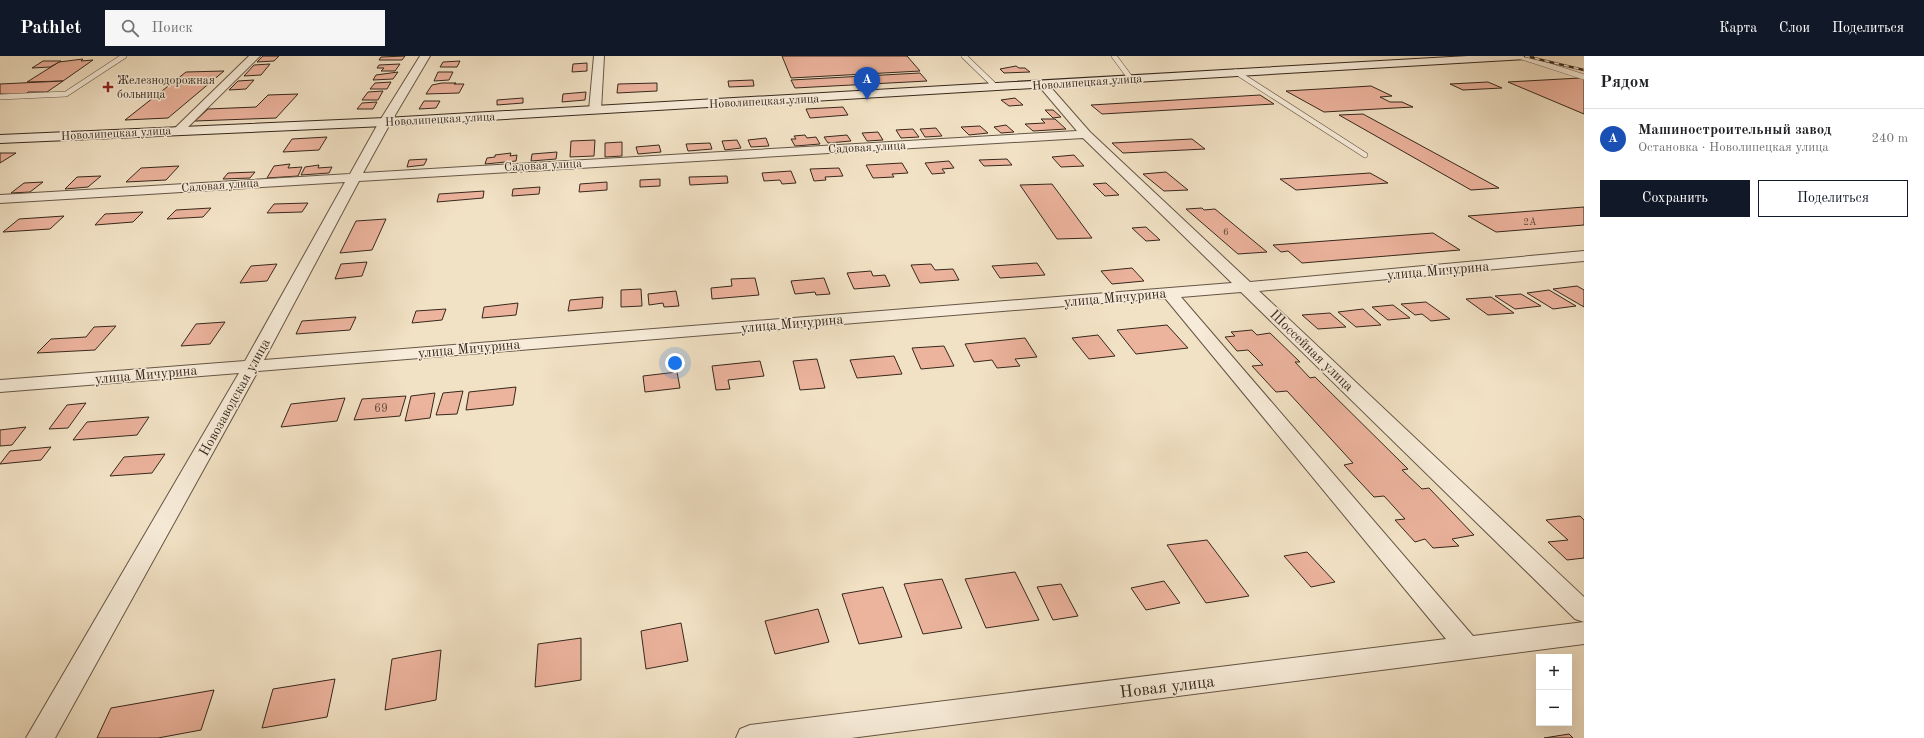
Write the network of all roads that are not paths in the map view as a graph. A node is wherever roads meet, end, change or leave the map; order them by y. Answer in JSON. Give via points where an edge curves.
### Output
{"nodes":[{"id":1,"x":124,"y":56,"type":"edge"},
{"id":2,"x":255,"y":56,"type":"edge"},
{"id":3,"x":425,"y":56,"type":"edge"},
{"id":4,"x":599,"y":56,"type":"edge"},
{"id":5,"x":964,"y":56,"type":"edge"},
{"id":6,"x":1114,"y":56,"type":"edge"},
{"id":7,"x":1519,"y":56,"type":"edge"},
{"id":8,"x":1527,"y":56,"type":"edge"},
{"id":9,"x":1236,"y":72,"type":"junction"},
{"id":10,"x":1584,"y":77,"type":"edge"},
{"id":11,"x":1132,"y":79,"type":"junction"},
{"id":12,"x":1043,"y":85,"type":"junction"},
{"id":13,"x":996,"y":88,"type":"junction"},
{"id":14,"x":0,"y":97,"type":"edge"},
{"id":15,"x":595,"y":110,"type":"junction"},
{"id":16,"x":385,"y":122,"type":"junction"},
{"id":17,"x":178,"y":130,"type":"junction"},
{"id":18,"x":1086,"y":134,"type":"junction"},
{"id":19,"x":0,"y":139,"type":"edge"},
{"id":20,"x":1365,"y":154,"type":"dead end"},
{"id":21,"x":355,"y":176,"type":"junction"},
{"id":22,"x":0,"y":199,"type":"edge"},
{"id":23,"x":1584,"y":256,"type":"edge"},
{"id":24,"x":1246,"y":287,"type":"junction"},
{"id":25,"x":1169,"y":293,"type":"junction"},
{"id":26,"x":252,"y":365,"type":"junction"},
{"id":27,"x":0,"y":386,"type":"edge"},
{"id":28,"x":1584,"y":612,"type":"edge"},
{"id":29,"x":1584,"y":633,"type":"edge"},
{"id":30,"x":1468,"y":648,"type":"junction"},
{"id":31,"x":40,"y":738,"type":"edge"},
{"id":32,"x":750,"y":738,"type":"edge"}],
"edges":[{"from":1,"to":14,"type":"lane","via":[[66,94]]},
{"from":2,"to":17,"type":"street"},
{"from":3,"to":16,"type":"street","name":"Новозаводская улица"},
{"from":4,"to":15,"type":"street"},
{"from":5,"to":13,"type":"lane"},
{"from":6,"to":11,"type":"lane"},
{"from":7,"to":8,"type":"street","name":"Новолипецкая улица"},
{"from":7,"to":9,"type":"street","name":"Новолипецкая улица"},
{"from":7,"to":10,"type":"lane"},
{"from":9,"to":11,"type":"street","name":"Новолипецкая улица"},
{"from":9,"to":20,"type":"lane"},
{"from":11,"to":12,"type":"street","name":"Новолипецкая улица"},
{"from":12,"to":13,"type":"street","name":"Новолипецкая улица"},
{"from":12,"to":18,"type":"street","name":"Шоссейная улица"},
{"from":13,"to":15,"type":"street","name":"Новолипецкая улица"},
{"from":15,"to":16,"type":"street","name":"Новолипецкая улица"},
{"from":16,"to":17,"type":"street","name":"Новолипецкая улица"},
{"from":16,"to":21,"type":"street","name":"Новозаводская улица"},
{"from":17,"to":19,"type":"street","name":"Новолипецкая улица"},
{"from":18,"to":21,"type":"street","name":"Садовая улица"},
{"from":18,"to":24,"type":"street","name":"Шоссейная улица"},
{"from":21,"to":22,"type":"street","name":"Садовая улица"},
{"from":21,"to":26,"type":"street","name":"Новозаводская улица"},
{"from":23,"to":24,"type":"street","name":"улица Мичурина"},
{"from":24,"to":25,"type":"street","name":"улица Мичурина"},
{"from":24,"to":28,"type":"street","name":"Шоссейная улица"},
{"from":25,"to":26,"type":"street","name":"улица Мичурина"},
{"from":25,"to":30,"type":"street"},
{"from":26,"to":27,"type":"street","name":"улица Мичурина"},
{"from":26,"to":31,"type":"street","name":"Новозаводская улица"},
{"from":29,"to":30,"type":"street","name":"Новая улица"},
{"from":30,"to":32,"type":"street","name":"Новая улица"}]}
